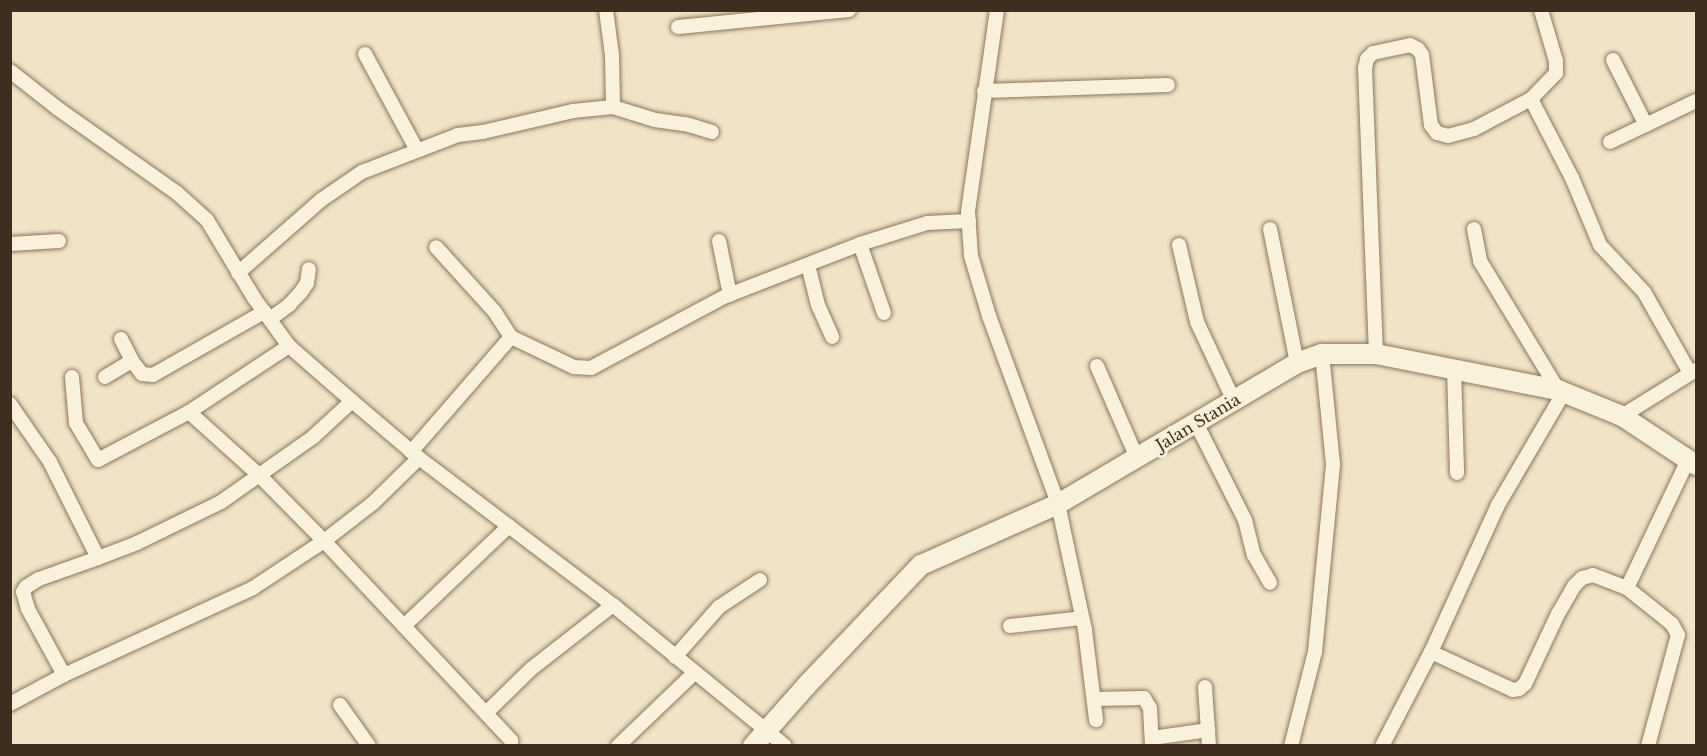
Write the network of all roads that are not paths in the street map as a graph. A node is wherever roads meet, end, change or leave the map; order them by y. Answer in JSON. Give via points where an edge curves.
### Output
{"nodes":[{"id":1,"x":606,"y":10,"type":"edge"},
{"id":2,"x":849,"y":10,"type":"edge"},
{"id":3,"x":998,"y":10,"type":"edge"},
{"id":4,"x":1541,"y":10,"type":"edge"},
{"id":5,"x":748,"y":15,"type":"edge"},
{"id":6,"x":678,"y":27,"type":"dead end"},
{"id":7,"x":365,"y":54,"type":"dead end"},
{"id":8,"x":1613,"y":60,"type":"dead end"},
{"id":9,"x":10,"y":72,"type":"edge"},
{"id":10,"x":1168,"y":85,"type":"dead end"},
{"id":11,"x":984,"y":91,"type":"junction"},
{"id":12,"x":1531,"y":99,"type":"junction"},
{"id":13,"x":1696,"y":101,"type":"edge"},
{"id":14,"x":613,"y":107,"type":"junction"},
{"id":15,"x":1646,"y":125,"type":"junction"},
{"id":16,"x":712,"y":132,"type":"dead end"},
{"id":17,"x":1610,"y":142,"type":"dead end"},
{"id":18,"x":417,"y":150,"type":"junction"},
{"id":19,"x":969,"y":220,"type":"junction"},
{"id":20,"x":1270,"y":229,"type":"dead end"},
{"id":21,"x":1474,"y":229,"type":"dead end"},
{"id":22,"x":719,"y":240,"type":"dead end"},
{"id":23,"x":59,"y":241,"type":"dead end"},
{"id":24,"x":10,"y":244,"type":"edge"},
{"id":25,"x":860,"y":244,"type":"junction"},
{"id":26,"x":1179,"y":245,"type":"dead end"},
{"id":27,"x":436,"y":247,"type":"dead end"},
{"id":28,"x":808,"y":265,"type":"junction"},
{"id":29,"x":309,"y":269,"type":"dead end"},
{"id":30,"x":238,"y":273,"type":"junction"},
{"id":31,"x":730,"y":295,"type":"junction"},
{"id":32,"x":884,"y":313,"type":"dead end"},
{"id":33,"x":267,"y":316,"type":"junction"},
{"id":34,"x":511,"y":337,"type":"junction"},
{"id":35,"x":832,"y":337,"type":"dead end"},
{"id":36,"x":121,"y":339,"type":"dead end"},
{"id":37,"x":289,"y":346,"type":"junction"},
{"id":38,"x":1322,"y":354,"type":"junction"},
{"id":39,"x":1376,"y":354,"type":"junction"},
{"id":40,"x":132,"y":361,"type":"junction"},
{"id":41,"x":1297,"y":363,"type":"junction"},
{"id":42,"x":1097,"y":366,"type":"dead end"},
{"id":43,"x":1454,"y":369,"type":"junction"},
{"id":44,"x":1693,"y":371,"type":"edge"},
{"id":45,"x":72,"y":377,"type":"dead end"},
{"id":46,"x":105,"y":377,"type":"dead end"},
{"id":47,"x":1561,"y":391,"type":"junction"},
{"id":48,"x":1234,"y":400,"type":"junction"},
{"id":49,"x":352,"y":401,"type":"junction"},
{"id":50,"x":10,"y":404,"type":"edge"},
{"id":51,"x":189,"y":412,"type":"junction"},
{"id":52,"x":1622,"y":417,"type":"junction"},
{"id":53,"x":1196,"y":423,"type":"junction"},
{"id":54,"x":415,"y":455,"type":"junction"},
{"id":55,"x":1137,"y":458,"type":"junction"},
{"id":56,"x":1692,"y":463,"type":"edge"},
{"id":57,"x":1457,"y":473,"type":"dead end"},
{"id":58,"x":260,"y":476,"type":"junction"},
{"id":59,"x":1059,"y":504,"type":"junction"},
{"id":60,"x":509,"y":526,"type":"junction"},
{"id":61,"x":324,"y":541,"type":"junction"},
{"id":62,"x":98,"y":558,"type":"junction"},
{"id":63,"x":760,"y":580,"type":"dead end"},
{"id":64,"x":1270,"y":583,"type":"dead end"},
{"id":65,"x":1627,"y":588,"type":"junction"},
{"id":66,"x":613,"y":605,"type":"junction"},
{"id":67,"x":1082,"y":618,"type":"junction"},
{"id":68,"x":404,"y":626,"type":"junction"},
{"id":69,"x":1010,"y":626,"type":"dead end"},
{"id":70,"x":1431,"y":652,"type":"junction"},
{"id":71,"x":675,"y":657,"type":"junction"},
{"id":72,"x":694,"y":673,"type":"junction"},
{"id":73,"x":64,"y":675,"type":"junction"},
{"id":74,"x":1205,"y":687,"type":"dead end"},
{"id":75,"x":1094,"y":699,"type":"junction"},
{"id":76,"x":10,"y":704,"type":"edge"},
{"id":77,"x":340,"y":705,"type":"dead end"},
{"id":78,"x":486,"y":713,"type":"junction"},
{"id":79,"x":1096,"y":720,"type":"dead end"},
{"id":80,"x":1208,"y":730,"type":"junction"},
{"id":81,"x":760,"y":739,"type":"edge"},
{"id":82,"x":512,"y":741,"type":"dead end"},
{"id":83,"x":1152,"y":742,"type":"edge"},
{"id":84,"x":369,"y":746,"type":"edge"},
{"id":85,"x":618,"y":746,"type":"edge"},
{"id":86,"x":785,"y":746,"type":"edge"},
{"id":87,"x":1209,"y":746,"type":"edge"},
{"id":88,"x":1291,"y":746,"type":"edge"},
{"id":89,"x":1382,"y":746,"type":"edge"},
{"id":90,"x":1648,"y":746,"type":"edge"}],
"edges":[{"from":1,"to":14,"type":"street"},
{"from":2,"to":5,"type":"street"},
{"from":3,"to":11,"type":"street"},
{"from":4,"to":12,"type":"street","via":[[1556,73]]},
{"from":5,"to":6,"type":"street"},
{"from":7,"to":18,"type":"street"},
{"from":8,"to":15,"type":"street"},
{"from":9,"to":30,"type":"street","via":[[177,193],[207,220]]},
{"from":10,"to":11,"type":"street"},
{"from":11,"to":19,"type":"street"},
{"from":12,"to":39,"type":"street","via":[[1474,129],[1448,136],[1437,133],[1431,125],[1418,50],[1410,45],[1373,53],[1367,59]]},
{"from":12,"to":44,"type":"street","via":[[1572,178],[1600,245],[1644,292]]},
{"from":13,"to":15,"type":"street"},
{"from":14,"to":16,"type":"street"},
{"from":14,"to":18,"type":"street","via":[[573,111],[458,135]]},
{"from":15,"to":17,"type":"street"},
{"from":18,"to":30,"type":"street","via":[[348,179]]},
{"from":19,"to":25,"type":"street","via":[[927,224]]},
{"from":19,"to":59,"type":"street","via":[[978,286]]},
{"from":20,"to":41,"type":"street"},
{"from":21,"to":47,"type":"street","via":[[1480,261]]},
{"from":22,"to":31,"type":"street"},
{"from":23,"to":24,"type":"street"},
{"from":25,"to":28,"type":"street"},
{"from":25,"to":32,"type":"street"},
{"from":26,"to":48,"type":"street","via":[[1197,322]]},
{"from":27,"to":34,"type":"street","via":[[494,311]]},
{"from":28,"to":31,"type":"street"},
{"from":28,"to":35,"type":"street","via":[[818,305]]},
{"from":29,"to":33,"type":"street","via":[[301,292],[289,305]]},
{"from":30,"to":33,"type":"street"},
{"from":31,"to":34,"type":"street","via":[[591,368],[574,367]]},
{"from":33,"to":37,"type":"street"},
{"from":33,"to":40,"type":"street","via":[[153,375],[142,374]]},
{"from":34,"to":54,"type":"street"},
{"from":36,"to":40,"type":"street"},
{"from":37,"to":49,"type":"street"},
{"from":37,"to":51,"type":"street"},
{"from":38,"to":39,"type":"street","name":"Jalan Stania"},
{"from":38,"to":41,"type":"street","name":"Jalan Stania"},
{"from":38,"to":88,"type":"street","via":[[1333,464],[1315,652]]},
{"from":39,"to":43,"type":"street","name":"Jalan Stania"},
{"from":40,"to":46,"type":"street"},
{"from":41,"to":48,"type":"street","name":"Jalan Stania"},
{"from":42,"to":55,"type":"street"},
{"from":43,"to":47,"type":"street","name":"Jalan Stania"},
{"from":43,"to":57,"type":"street"},
{"from":44,"to":52,"type":"street"},
{"from":45,"to":51,"type":"street","via":[[76,423],[98,460]]},
{"from":47,"to":52,"type":"street","name":"Jalan Stania"},
{"from":47,"to":70,"type":"street","via":[[1498,505]]},
{"from":48,"to":53,"type":"street","name":"Jalan Stania"},
{"from":49,"to":54,"type":"street"},
{"from":49,"to":58,"type":"street","via":[[313,437]]},
{"from":50,"to":62,"type":"street","via":[[50,462]]},
{"from":51,"to":58,"type":"street"},
{"from":52,"to":56,"type":"street","name":"Jalan Stania"},
{"from":53,"to":55,"type":"street","name":"Jalan Stania"},
{"from":53,"to":64,"type":"street","via":[[1245,520],[1254,555]]},
{"from":54,"to":60,"type":"street"},
{"from":54,"to":61,"type":"street","via":[[373,503]]},
{"from":55,"to":59,"type":"street","name":"Jalan Stania"},
{"from":56,"to":65,"type":"street"},
{"from":58,"to":61,"type":"street"},
{"from":58,"to":62,"type":"street","via":[[188,519]]},
{"from":59,"to":67,"type":"street"},
{"from":59,"to":81,"type":"street","name":"Jalan Stania","via":[[921,565]]},
{"from":60,"to":66,"type":"street"},
{"from":60,"to":68,"type":"street"},
{"from":61,"to":68,"type":"street"},
{"from":61,"to":73,"type":"street","via":[[253,588]]},
{"from":62,"to":73,"type":"street","via":[[39,579],[23,592],[28,609]]},
{"from":63,"to":71,"type":"street","via":[[719,607]]},
{"from":65,"to":70,"type":"street","via":[[1593,575],[1582,578],[1558,614],[1525,684],[1519,689],[1513,690]]},
{"from":65,"to":90,"type":"street","via":[[1677,628],[1678,635]]},
{"from":66,"to":71,"type":"street"},
{"from":66,"to":78,"type":"street","via":[[531,669]]},
{"from":67,"to":69,"type":"street"},
{"from":67,"to":75,"type":"street"},
{"from":68,"to":78,"type":"street"},
{"from":70,"to":89,"type":"street"},
{"from":71,"to":72,"type":"street"},
{"from":72,"to":81,"type":"street"},
{"from":72,"to":85,"type":"street"},
{"from":73,"to":76,"type":"street"},
{"from":74,"to":80,"type":"street"},
{"from":75,"to":79,"type":"street"},
{"from":75,"to":83,"type":"street","via":[[1144,698],[1150,708]]},
{"from":77,"to":84,"type":"street"},
{"from":78,"to":82,"type":"street"},
{"from":80,"to":83,"type":"street"},
{"from":80,"to":87,"type":"street"},
{"from":81,"to":86,"type":"street"}]}
